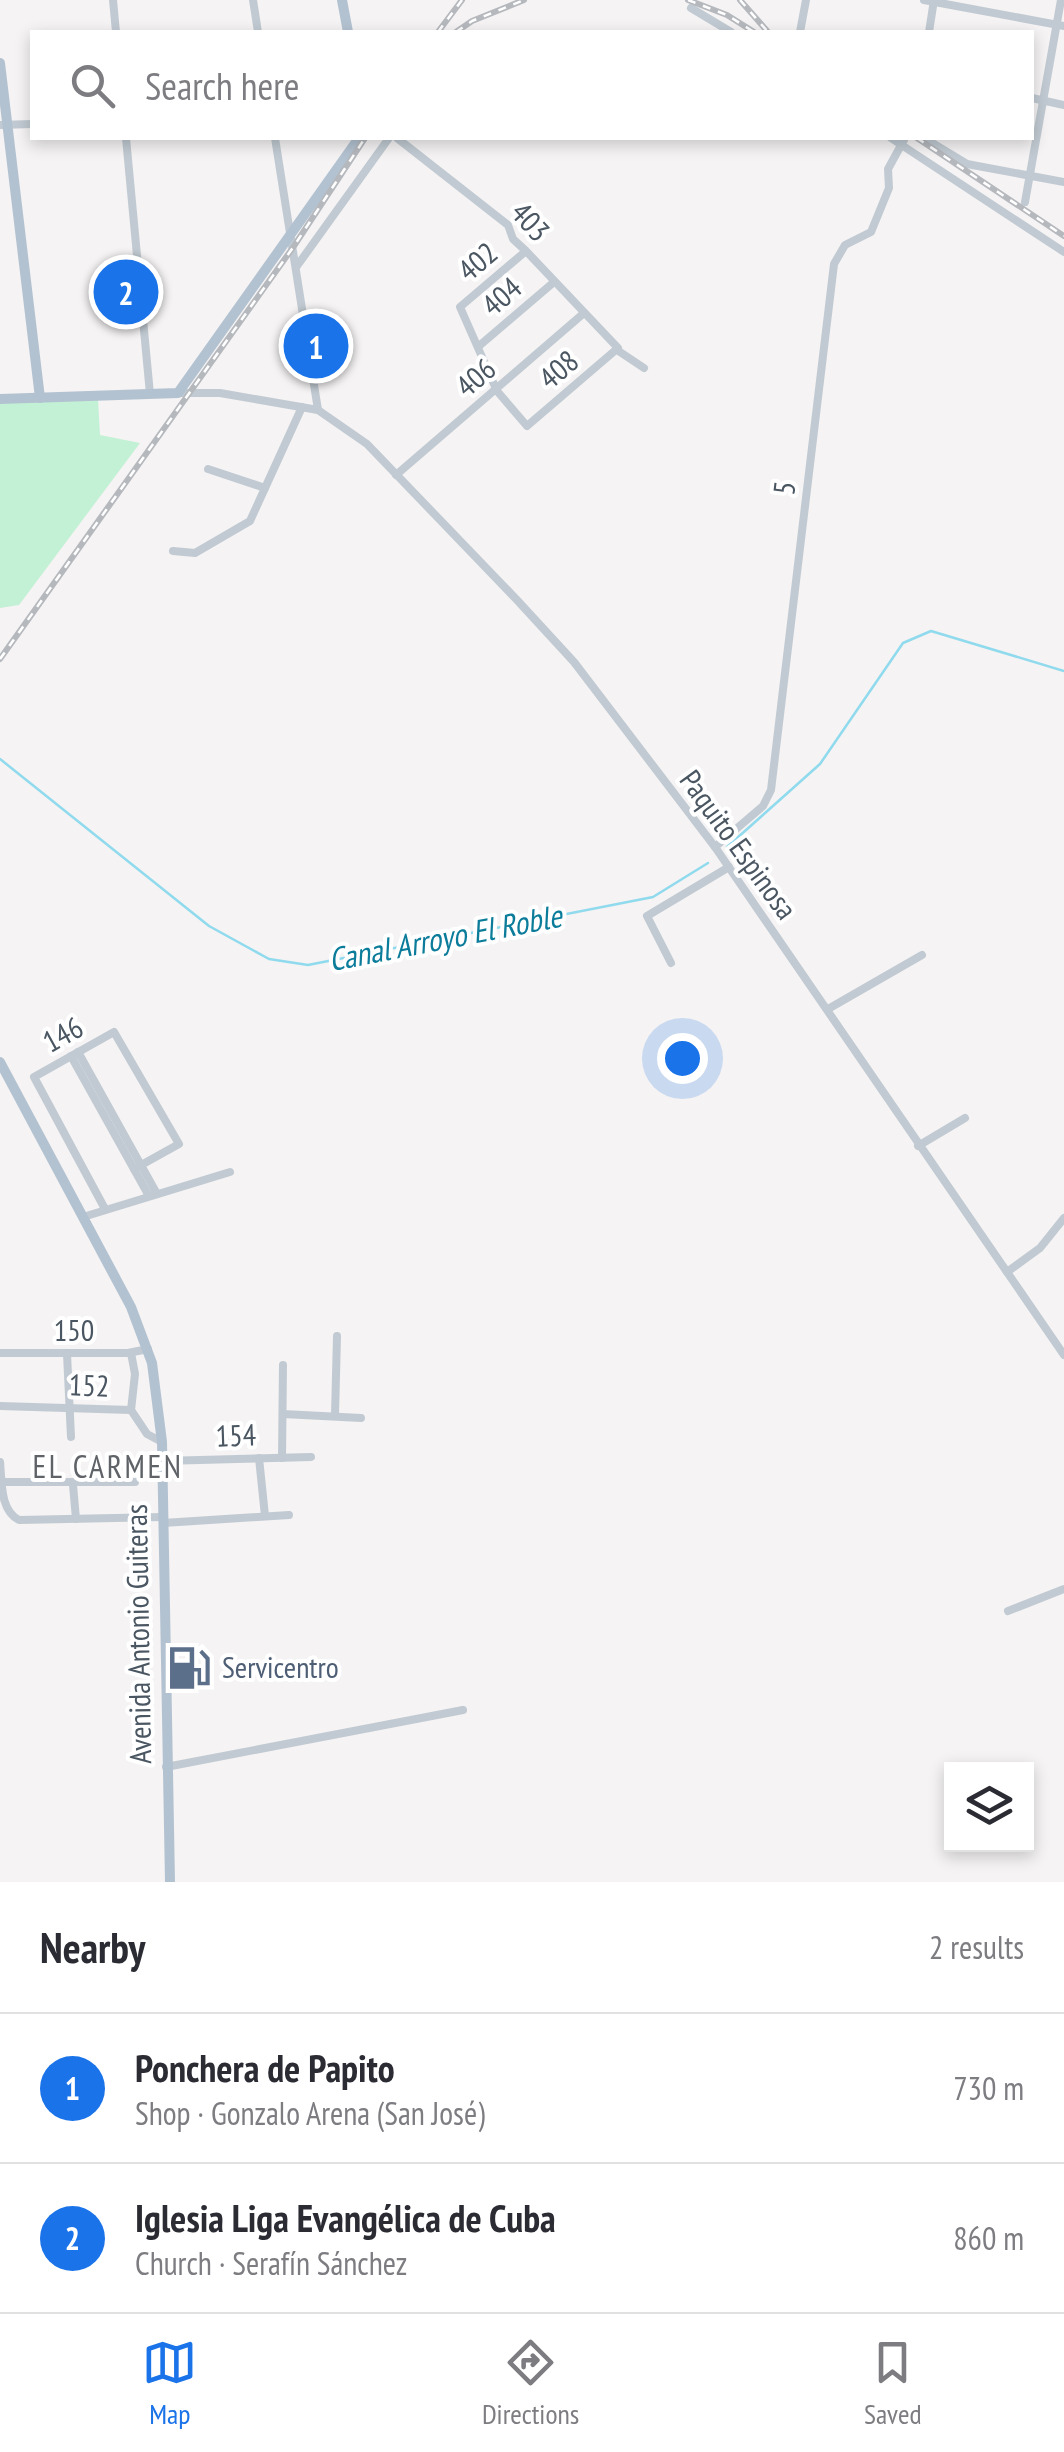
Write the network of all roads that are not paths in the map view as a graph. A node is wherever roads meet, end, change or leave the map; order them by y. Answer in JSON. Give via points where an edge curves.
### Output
{"nodes":[{"id":1,"x":113,"y":0,"type":"edge"},
{"id":2,"x":253,"y":0,"type":"edge"},
{"id":3,"x":342,"y":0,"type":"edge"},
{"id":4,"x":806,"y":0,"type":"edge"},
{"id":5,"x":1061,"y":0,"type":"edge"},
{"id":6,"x":931,"y":1,"type":"edge"},
{"id":7,"x":690,"y":8,"type":"dead end"},
{"id":8,"x":1060,"y":25,"type":"edge"},
{"id":9,"x":116,"y":30,"type":"edge"},
{"id":10,"x":258,"y":30,"type":"edge"},
{"id":11,"x":348,"y":30,"type":"edge"},
{"id":12,"x":728,"y":30,"type":"edge"},
{"id":13,"x":800,"y":30,"type":"edge"},
{"id":14,"x":928,"y":30,"type":"edge"},
{"id":15,"x":0,"y":64,"type":"edge"},
{"id":16,"x":1034,"y":98,"type":"edge"},
{"id":17,"x":1044,"y":101,"type":"junction"},
{"id":18,"x":1064,"y":105,"type":"edge"},
{"id":19,"x":30,"y":124,"type":"edge"},
{"id":20,"x":4,"y":125,"type":"edge"},
{"id":21,"x":126,"y":140,"type":"edge"},
{"id":22,"x":275,"y":140,"type":"edge"},
{"id":23,"x":358,"y":140,"type":"edge"},
{"id":24,"x":388,"y":140,"type":"edge"},
{"id":25,"x":401,"y":140,"type":"edge"},
{"id":26,"x":927,"y":140,"type":"edge"},
{"id":27,"x":904,"y":141,"type":"edge"},
{"id":28,"x":1031,"y":176,"type":"junction"},
{"id":29,"x":1064,"y":182,"type":"edge"},
{"id":30,"x":1026,"y":202,"type":"dead end"},
{"id":31,"x":292,"y":233,"type":"junction"},
{"id":32,"x":526,"y":252,"type":"junction"},
{"id":33,"x":1064,"y":252,"type":"edge"},
{"id":34,"x":297,"y":266,"type":"junction"},
{"id":35,"x":554,"y":282,"type":"junction"},
{"id":36,"x":584,"y":313,"type":"junction"},
{"id":37,"x":479,"y":346,"type":"junction"},
{"id":38,"x":617,"y":349,"type":"junction"},
{"id":39,"x":644,"y":368,"type":"dead end"},
{"id":40,"x":497,"y":391,"type":"junction"},
{"id":41,"x":178,"y":393,"type":"junction"},
{"id":42,"x":150,"y":394,"type":"junction"},
{"id":43,"x":40,"y":398,"type":"junction"},
{"id":44,"x":0,"y":399,"type":"edge"},
{"id":45,"x":302,"y":407,"type":"junction"},
{"id":46,"x":318,"y":410,"type":"junction"},
{"id":47,"x":208,"y":469,"type":"dead end"},
{"id":48,"x":396,"y":475,"type":"junction"},
{"id":49,"x":265,"y":488,"type":"junction"},
{"id":50,"x":174,"y":551,"type":"dead end"},
{"id":51,"x":715,"y":847,"type":"junction"},
{"id":52,"x":729,"y":867,"type":"junction"},
{"id":53,"x":922,"y":956,"type":"dead end"},
{"id":54,"x":671,"y":963,"type":"dead end"},
{"id":55,"x":828,"y":1009,"type":"junction"},
{"id":56,"x":74,"y":1054,"type":"junction"},
{"id":57,"x":0,"y":1062,"type":"edge"},
{"id":58,"x":964,"y":1118,"type":"dead end"},
{"id":59,"x":918,"y":1146,"type":"junction"},
{"id":60,"x":137,"y":1167,"type":"junction"},
{"id":61,"x":230,"y":1172,"type":"dead end"},
{"id":62,"x":153,"y":1195,"type":"junction"},
{"id":63,"x":105,"y":1209,"type":"junction"},
{"id":64,"x":84,"y":1217,"type":"junction"},
{"id":65,"x":1064,"y":1218,"type":"edge"},
{"id":66,"x":1006,"y":1272,"type":"junction"},
{"id":67,"x":336,"y":1336,"type":"dead end"},
{"id":68,"x":148,"y":1349,"type":"junction"},
{"id":69,"x":131,"y":1352,"type":"junction"},
{"id":70,"x":0,"y":1353,"type":"edge"},
{"id":71,"x":66,"y":1354,"type":"junction"},
{"id":72,"x":1064,"y":1356,"type":"edge"},
{"id":73,"x":283,"y":1365,"type":"dead end"},
{"id":74,"x":0,"y":1406,"type":"edge"},
{"id":75,"x":69,"y":1408,"type":"junction"},
{"id":76,"x":131,"y":1410,"type":"junction"},
{"id":77,"x":283,"y":1414,"type":"junction"},
{"id":78,"x":335,"y":1415,"type":"junction"},
{"id":79,"x":361,"y":1418,"type":"dead end"},
{"id":80,"x":71,"y":1437,"type":"dead end"},
{"id":81,"x":162,"y":1442,"type":"junction"},
{"id":82,"x":311,"y":1457,"type":"dead end"},
{"id":83,"x":259,"y":1458,"type":"junction"},
{"id":84,"x":282,"y":1458,"type":"junction"},
{"id":85,"x":162,"y":1461,"type":"junction"},
{"id":86,"x":0,"y":1462,"type":"edge"},
{"id":87,"x":2,"y":1482,"type":"edge"},
{"id":88,"x":136,"y":1482,"type":"dead end"},
{"id":89,"x":73,"y":1484,"type":"junction"},
{"id":90,"x":289,"y":1515,"type":"dead end"},
{"id":91,"x":265,"y":1516,"type":"junction"},
{"id":92,"x":76,"y":1519,"type":"junction"},
{"id":93,"x":163,"y":1520,"type":"junction"},
{"id":94,"x":1064,"y":1589,"type":"edge"},
{"id":95,"x":1008,"y":1611,"type":"dead end"},
{"id":96,"x":463,"y":1710,"type":"dead end"},
{"id":97,"x":166,"y":1768,"type":"junction"},
{"id":98,"x":170,"y":1882,"type":"edge"}],
"edges":[{"from":1,"to":9,"type":"street"},
{"from":2,"to":10,"type":"street"},
{"from":3,"to":11,"type":"main road"},
{"from":4,"to":13,"type":"street"},
{"from":5,"to":8,"type":"street"},
{"from":6,"to":8,"type":"street"},
{"from":6,"to":14,"type":"street"},
{"from":7,"to":12,"type":"street"},
{"from":8,"to":17,"type":"street"},
{"from":15,"to":20,"type":"main road"},
{"from":16,"to":17,"type":"street"},
{"from":17,"to":18,"type":"street"},
{"from":17,"to":28,"type":"street"},
{"from":19,"to":20,"type":"street"},
{"from":20,"to":43,"type":"main road"},
{"from":21,"to":42,"type":"street"},
{"from":22,"to":31,"type":"street"},
{"from":23,"to":31,"type":"main road"},
{"from":24,"to":34,"type":"street"},
{"from":25,"to":32,"type":"street","name":"403","via":[[508,225]]},
{"from":26,"to":28,"type":"street","via":[[967,164]]},
{"from":27,"to":33,"type":"street"},
{"from":27,"to":51,"type":"street","name":"5","via":[[888,169],[889,188],[871,232],[845,245],[834,264],[771,790],[763,806]]},
{"from":28,"to":29,"type":"street"},
{"from":28,"to":30,"type":"street"},
{"from":31,"to":34,"type":"street"},
{"from":31,"to":41,"type":"main road"},
{"from":32,"to":35,"type":"street","name":"403"},
{"from":32,"to":37,"type":"street","name":"402","via":[[460,306]]},
{"from":34,"to":46,"type":"street"},
{"from":35,"to":36,"type":"street","name":"403"},
{"from":35,"to":37,"type":"street","name":"404"},
{"from":36,"to":38,"type":"street","name":"403"},
{"from":36,"to":40,"type":"street","name":"406"},
{"from":37,"to":40,"type":"street"},
{"from":38,"to":39,"type":"street","name":"403"},
{"from":38,"to":40,"type":"street","name":"408","via":[[528,426]]},
{"from":40,"to":48,"type":"street","name":"406"},
{"from":41,"to":42,"type":"main road"},
{"from":41,"to":45,"type":"street","via":[[220,392]]},
{"from":42,"to":43,"type":"main road"},
{"from":43,"to":44,"type":"main road"},
{"from":45,"to":46,"type":"street"},
{"from":45,"to":49,"type":"street"},
{"from":46,"to":48,"type":"street","name":"Paquito Espinosa","via":[[356,434]]},
{"from":47,"to":49,"type":"street"},
{"from":48,"to":51,"type":"street","name":"Paquito Espinosa","via":[[574,662]]},
{"from":49,"to":50,"type":"street","via":[[250,521],[195,553]]},
{"from":51,"to":52,"type":"street","name":"Paquito Espinosa"},
{"from":52,"to":54,"type":"street","via":[[647,916]]},
{"from":52,"to":55,"type":"street","name":"Paquito Espinosa"},
{"from":53,"to":55,"type":"street"},
{"from":55,"to":59,"type":"street","name":"Paquito Espinosa"},
{"from":56,"to":60,"type":"street"},
{"from":56,"to":60,"type":"street","name":"146","via":[[114,1032],[179,1144]]},
{"from":56,"to":63,"type":"street","name":"146","via":[[34,1077]]},
{"from":57,"to":64,"type":"main road","name":"Avenida Antonio Guiteras"},
{"from":58,"to":59,"type":"street"},
{"from":59,"to":66,"type":"street","name":"Paquito Espinosa"},
{"from":60,"to":62,"type":"street"},
{"from":61,"to":62,"type":"street"},
{"from":62,"to":63,"type":"street"},
{"from":63,"to":64,"type":"street"},
{"from":64,"to":68,"type":"main road","name":"Avenida Antonio Guiteras"},
{"from":65,"to":66,"type":"street","via":[[1040,1248]]},
{"from":66,"to":72,"type":"street","name":"Paquito Espinosa"},
{"from":67,"to":78,"type":"street"},
{"from":68,"to":69,"type":"street","name":"150"},
{"from":68,"to":81,"type":"main road","name":"Avenida Antonio Guiteras"},
{"from":69,"to":71,"type":"street","name":"150"},
{"from":69,"to":76,"type":"street"},
{"from":70,"to":71,"type":"street","name":"150"},
{"from":71,"to":75,"type":"street"},
{"from":73,"to":77,"type":"street"},
{"from":74,"to":75,"type":"street","name":"152"},
{"from":75,"to":76,"type":"street","name":"152"},
{"from":75,"to":80,"type":"street"},
{"from":76,"to":81,"type":"street","name":"152"},
{"from":77,"to":78,"type":"street"},
{"from":77,"to":84,"type":"street"},
{"from":78,"to":79,"type":"street"},
{"from":81,"to":85,"type":"main road","name":"Avenida Antonio Guiteras"},
{"from":82,"to":84,"type":"street","name":"154"},
{"from":83,"to":84,"type":"street","name":"154"},
{"from":83,"to":85,"type":"street","name":"154"},
{"from":83,"to":91,"type":"street"},
{"from":85,"to":93,"type":"main road","name":"Avenida Antonio Guiteras"},
{"from":86,"to":87,"type":"street"},
{"from":87,"to":89,"type":"street"},
{"from":87,"to":92,"type":"street","via":[[12,1517]]},
{"from":88,"to":89,"type":"street"},
{"from":89,"to":92,"type":"street"},
{"from":90,"to":91,"type":"street"},
{"from":91,"to":93,"type":"street"},
{"from":92,"to":93,"type":"street"},
{"from":93,"to":97,"type":"main road","name":"Avenida Antonio Guiteras"},
{"from":94,"to":95,"type":"street"},
{"from":96,"to":97,"type":"street"},
{"from":97,"to":98,"type":"main road","name":"Avenida Antonio Guiteras"}]}
